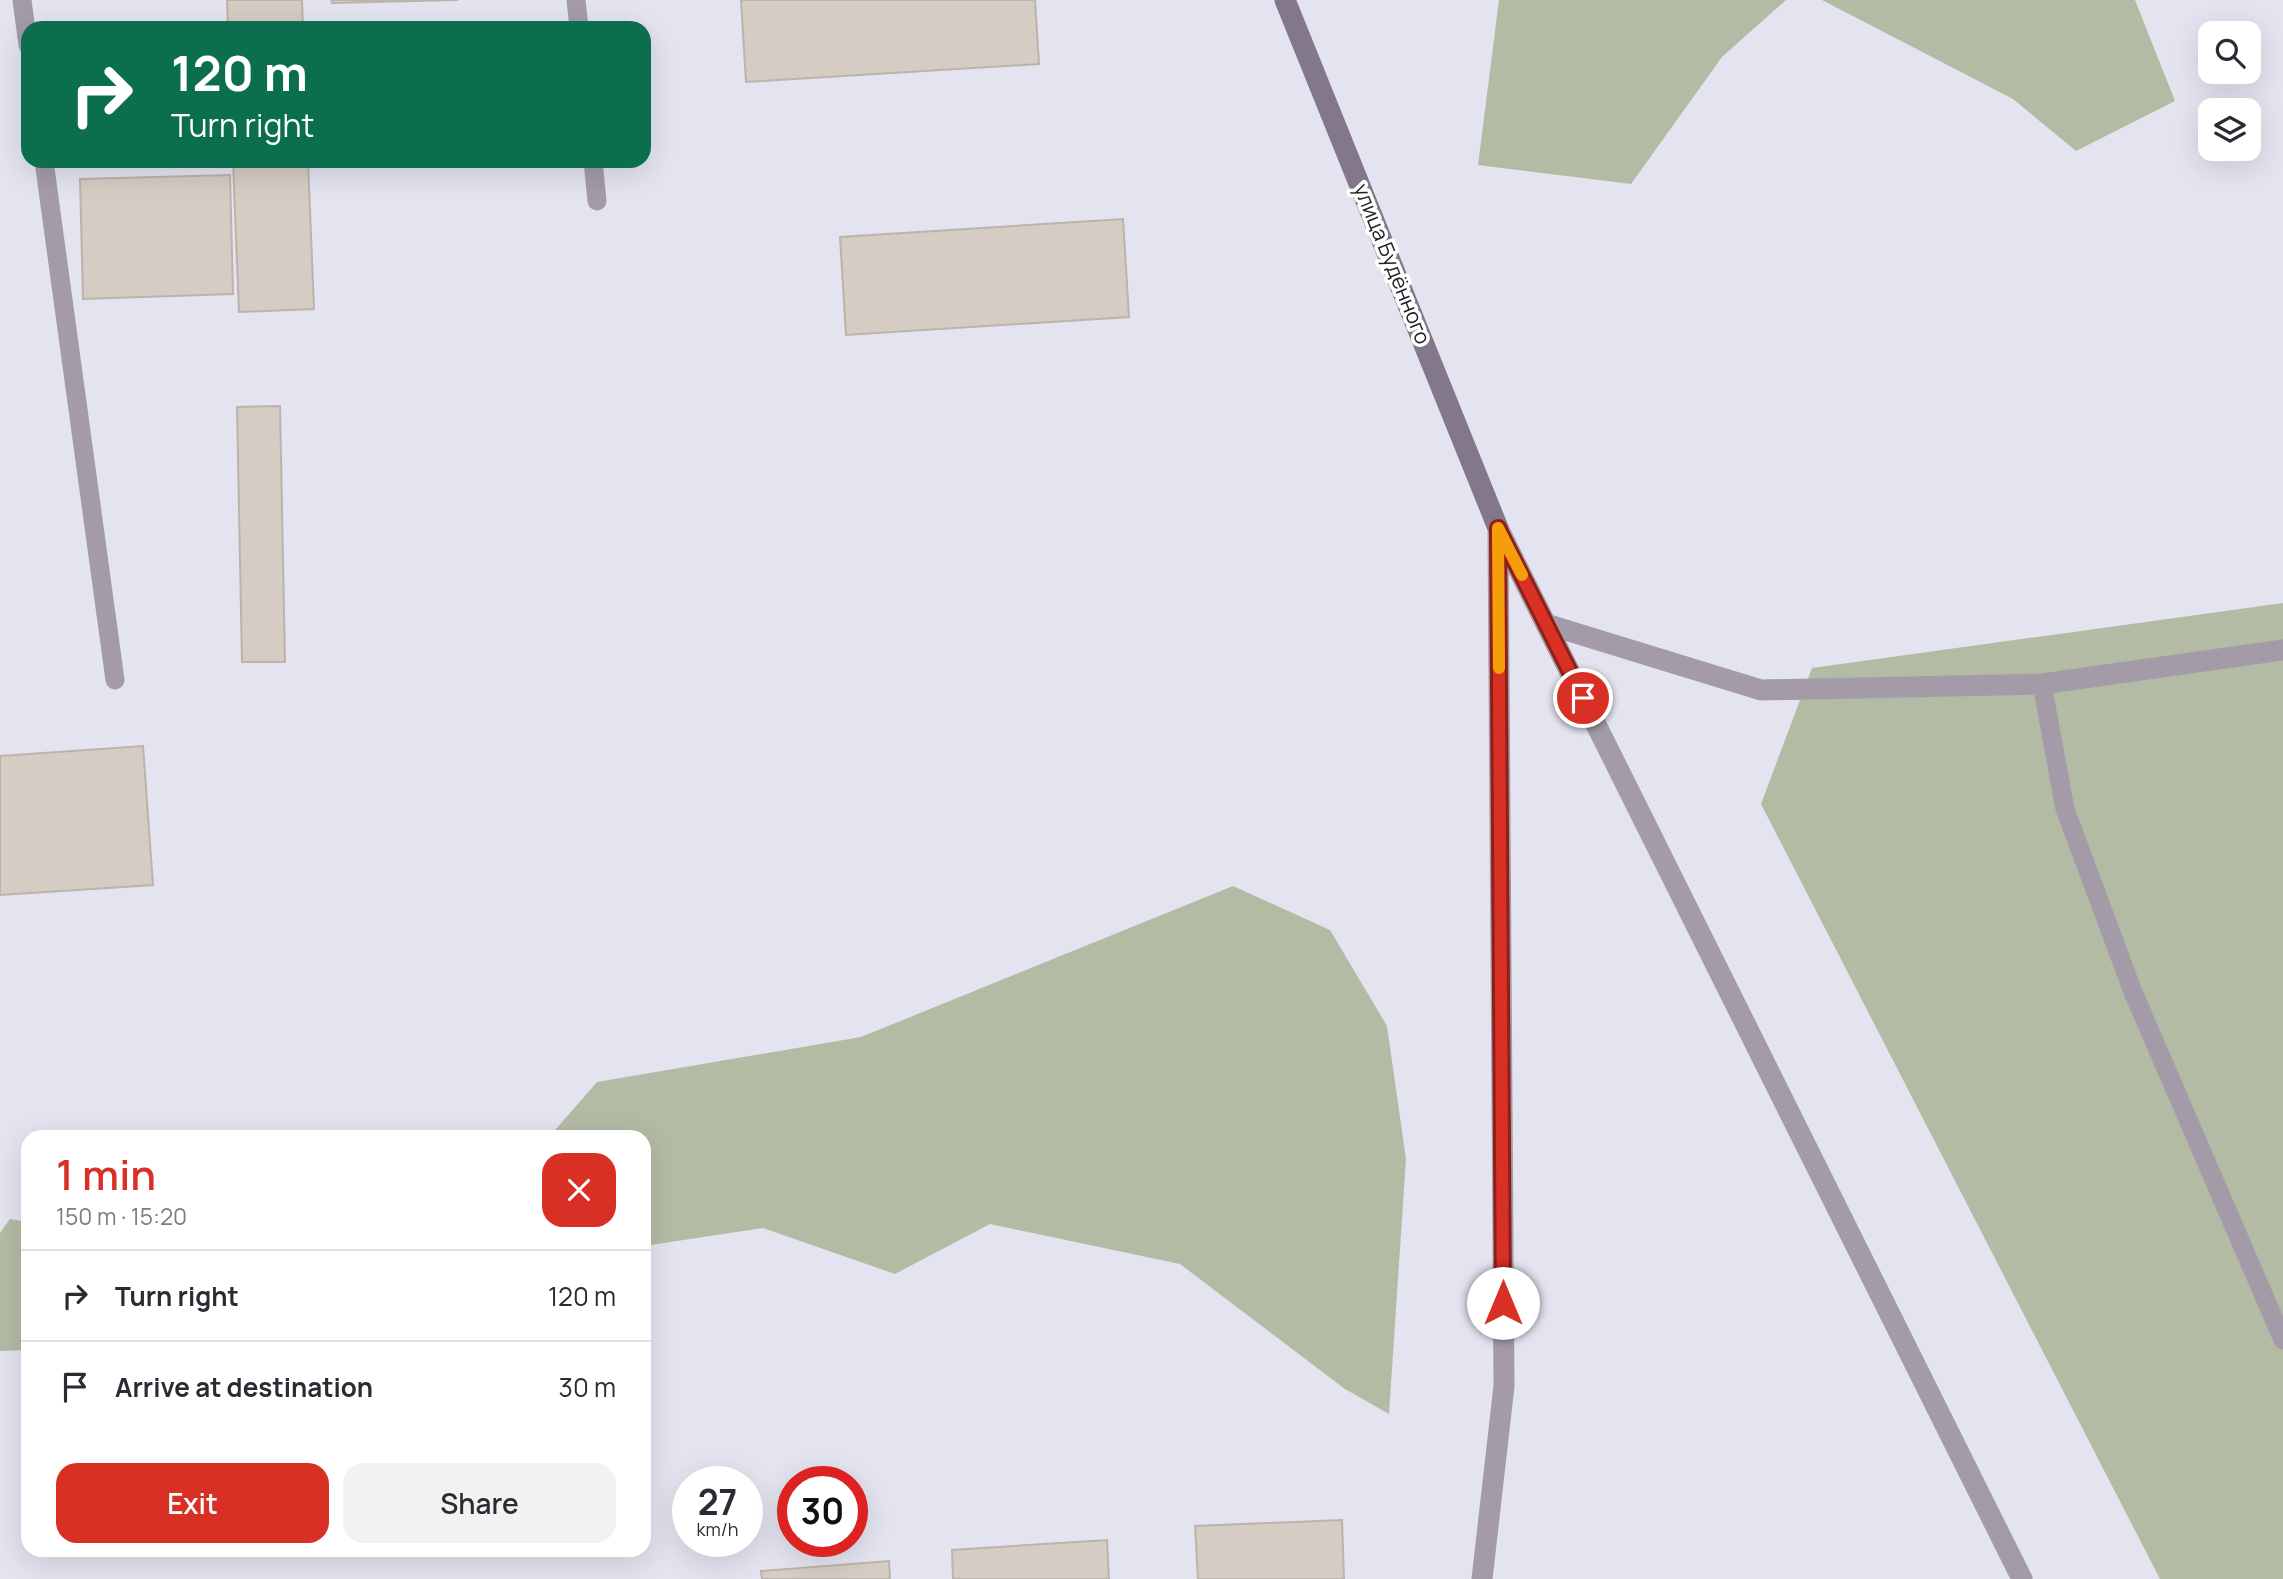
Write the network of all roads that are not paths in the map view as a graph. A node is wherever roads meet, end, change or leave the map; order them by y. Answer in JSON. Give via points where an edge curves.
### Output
{"nodes":[{"id":1,"x":22,"y":0,"type":"edge"},
{"id":2,"x":576,"y":0,"type":"edge"},
{"id":3,"x":1285,"y":0,"type":"edge"},
{"id":4,"x":25,"y":21,"type":"edge"},
{"id":5,"x":578,"y":21,"type":"edge"},
{"id":6,"x":45,"y":168,"type":"edge"},
{"id":7,"x":594,"y":168,"type":"edge"},
{"id":8,"x":597,"y":201,"type":"dead end"},
{"id":9,"x":1498,"y":528,"type":"junction"},
{"id":10,"x":1546,"y":624,"type":"junction"},
{"id":11,"x":2283,"y":650,"type":"edge"},
{"id":12,"x":115,"y":680,"type":"dead end"},
{"id":13,"x":2042,"y":684,"type":"junction"},
{"id":14,"x":2283,"y":1340,"type":"edge"},
{"id":15,"x":1482,"y":1579,"type":"edge"},
{"id":16,"x":2022,"y":1579,"type":"edge"}],
"edges":[{"from":1,"to":4,"type":"lane"},
{"from":2,"to":5,"type":"lane"},
{"from":3,"to":9,"type":"street","name":"улица Будённого"},
{"from":6,"to":12,"type":"lane"},
{"from":7,"to":8,"type":"lane"},
{"from":9,"to":10,"type":"street"},
{"from":9,"to":15,"type":"street","via":[[1504,1386]]},
{"from":10,"to":13,"type":"street","via":[[1761,690]]},
{"from":10,"to":16,"type":"street"},
{"from":11,"to":13,"type":"street"},
{"from":13,"to":14,"type":"lane","via":[[2065,809],[2133,992]]}]}
